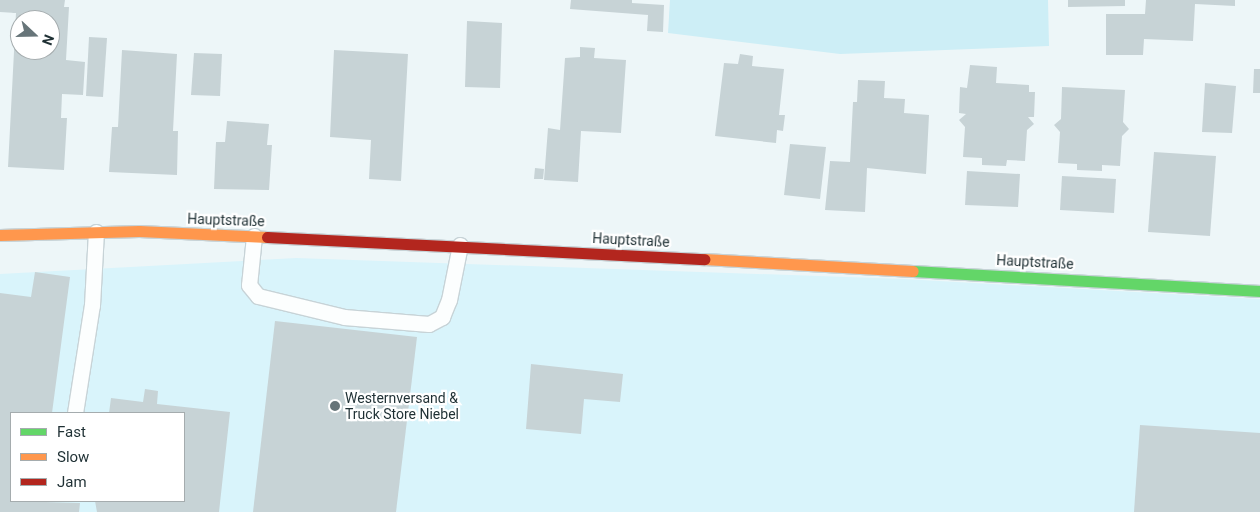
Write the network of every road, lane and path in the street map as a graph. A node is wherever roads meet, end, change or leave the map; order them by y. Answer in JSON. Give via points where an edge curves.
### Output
{"nodes":[{"id":1,"x":96,"y":232,"type":"junction"},
{"id":2,"x":0,"y":235,"type":"edge"},
{"id":3,"x":254,"y":236,"type":"junction"},
{"id":4,"x":460,"y":245,"type":"junction"},
{"id":5,"x":1260,"y":291,"type":"edge"},
{"id":6,"x":75,"y":412,"type":"edge"}],
"edges":[{"from":1,"to":2,"type":"main road","name":"Hauptstraße"},
{"from":1,"to":3,"type":"main road","name":"Hauptstraße"},
{"from":1,"to":6,"type":"lane","via":[[92,305]]},
{"from":3,"to":4,"type":"main road","name":"Hauptstraße"},
{"from":3,"to":4,"type":"lane","via":[[250,285],[258,296],[344,317],[429,324],[442,317],[450,300]]},
{"from":4,"to":5,"type":"main road","name":"Hauptstraße"}]}
